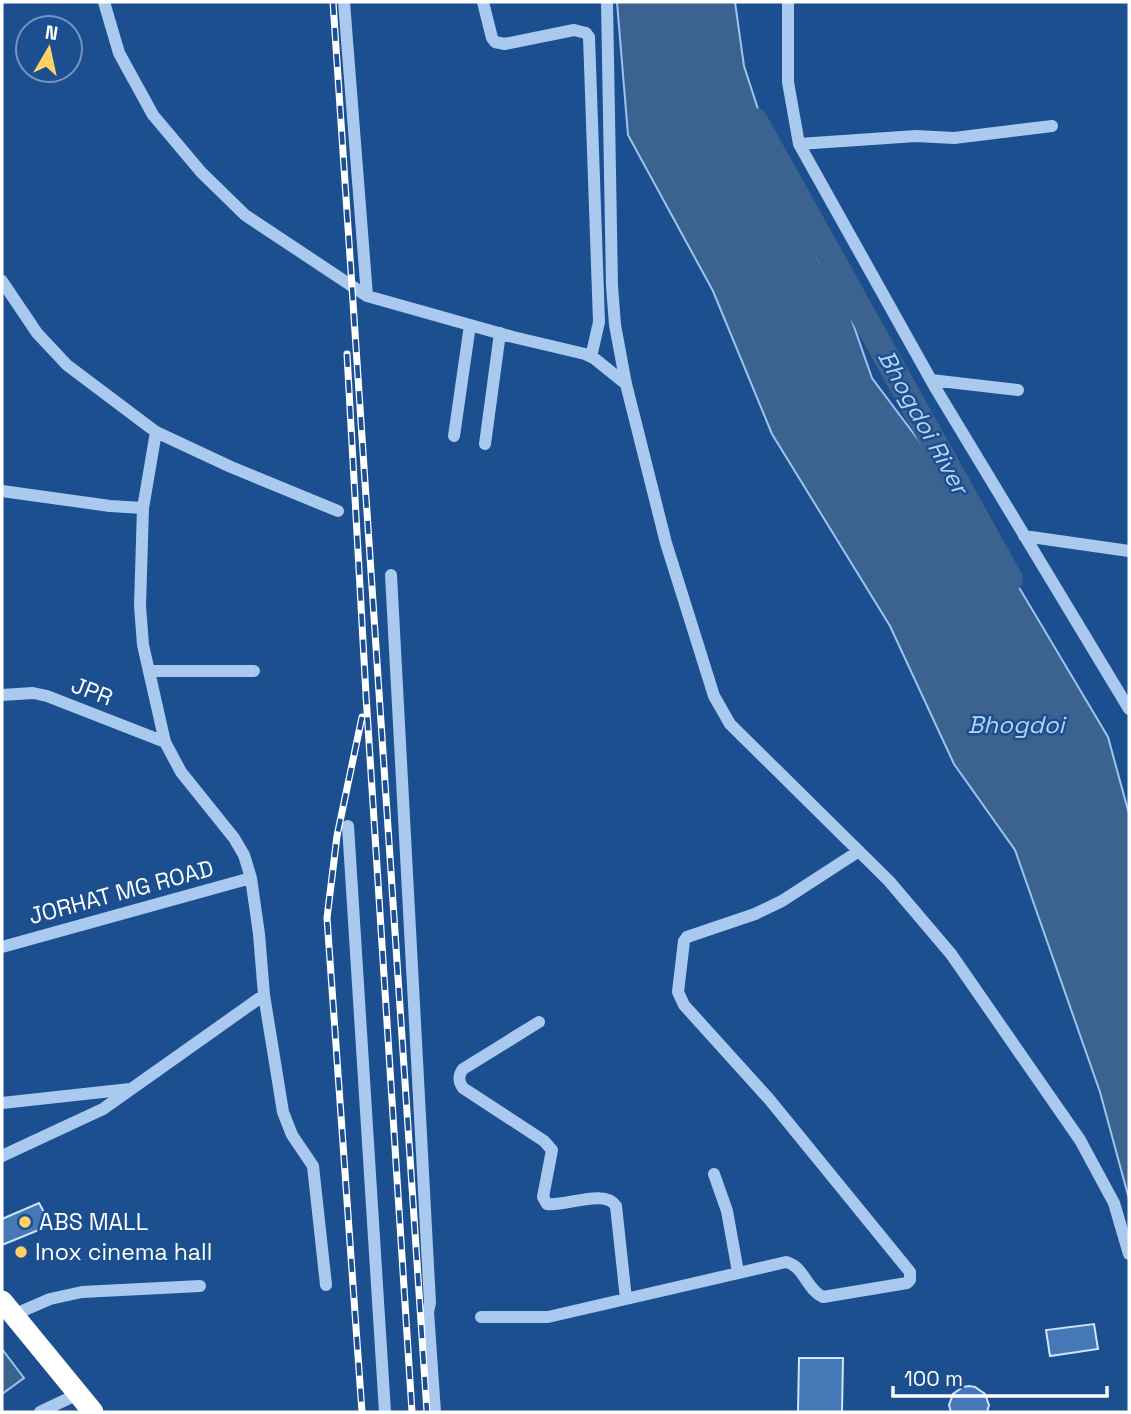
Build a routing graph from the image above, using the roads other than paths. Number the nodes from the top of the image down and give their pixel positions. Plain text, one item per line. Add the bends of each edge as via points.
1 (104, 2) edge
2 (344, 2) edge
3 (484, 2) edge
4 (607, 2) edge
5 (788, 2) edge
6 (1052, 126) dead end
7 (799, 144) junction
8 (2, 282) edge
9 (367, 296) junction
10 (470, 325) junction
11 (500, 333) junction
12 (591, 357) junction
13 (930, 380) junction
14 (626, 384) junction
15 (1018, 390) dead end
16 (156, 432) junction
17 (454, 436) dead end
18 (485, 444) dead end
19 (2, 491) edge
20 (143, 508) junction
21 (338, 511) dead end
22 (1024, 536) junction
23 (1129, 551) edge
24 (391, 575) dead end
25 (149, 671) junction
26 (254, 671) dead end
27 (2, 695) edge
28 (1129, 709) edge
29 (165, 742) junction
30 (348, 825) dead end
31 (859, 851) junction
32 (251, 878) junction
33 (2, 947) edge
34 (264, 995) junction
35 (539, 1022) dead end
36 (131, 1089) junction
37 (2, 1103) edge
38 (2, 1156) edge
39 (714, 1174) dead end
40 (1129, 1254) edge
41 (738, 1272) junction
42 (326, 1285) dead end
43 (200, 1286) dead end
44 (626, 1299) junction
45 (8, 1308) edge
46 (481, 1317) dead end
47 (78, 1394) junction
48 (40, 1412) edge
49 (93, 1412) edge
50 (385, 1412) edge
51 (435, 1412) edge

1 - 9 street via 119,53 153,115 201,172 245,215
2 - 9 street
3 - 12 street via 495,42 574,30 589,37 599,322
4 - 14 street via 612,307
5 - 7 street via 788,82
6 - 7 street via 954,138
7 - 13 street
8 - 16 street via 37,333 67,365
9 - 10 street
10 - 11 street
10 - 17 street
11 - 12 street
11 - 18 street
12 - 14 street
13 - 15 street
13 - 22 street
14 - 31 street via 666,543 721,710
16 - 20 street
16 - 21 street
19 - 20 street
20 - 25 street via 140,606
22 - 23 street
22 - 28 street
24 - 51 street
25 - 26 street
25 - 29 street
27 - 29 street, JPR via 47,696
29 - 32 street via 181,772 234,838
30 - 50 street
31 - 40 street via 951,954 1080,1140 1114,1203
31 - 41 street via 782,901 687,937 678,992 684,1005 817,1155 910,1272 910,1280 823,1297 810,1288 792,1263
32 - 33 street, JORHAT MG ROAD
32 - 34 street
34 - 36 street
34 - 42 street via 285,1121 313,1166
35 - 44 street via 463,1069 459,1083 552,1150 543,1197 547,1204 614,1201
36 - 37 street
36 - 38 street via 103,1109
39 - 41 street via 728,1216
41 - 44 street
43 - 45 street via 82,1292
44 - 46 street via 548,1318
45 - 47 highway
47 - 48 street
47 - 49 highway

